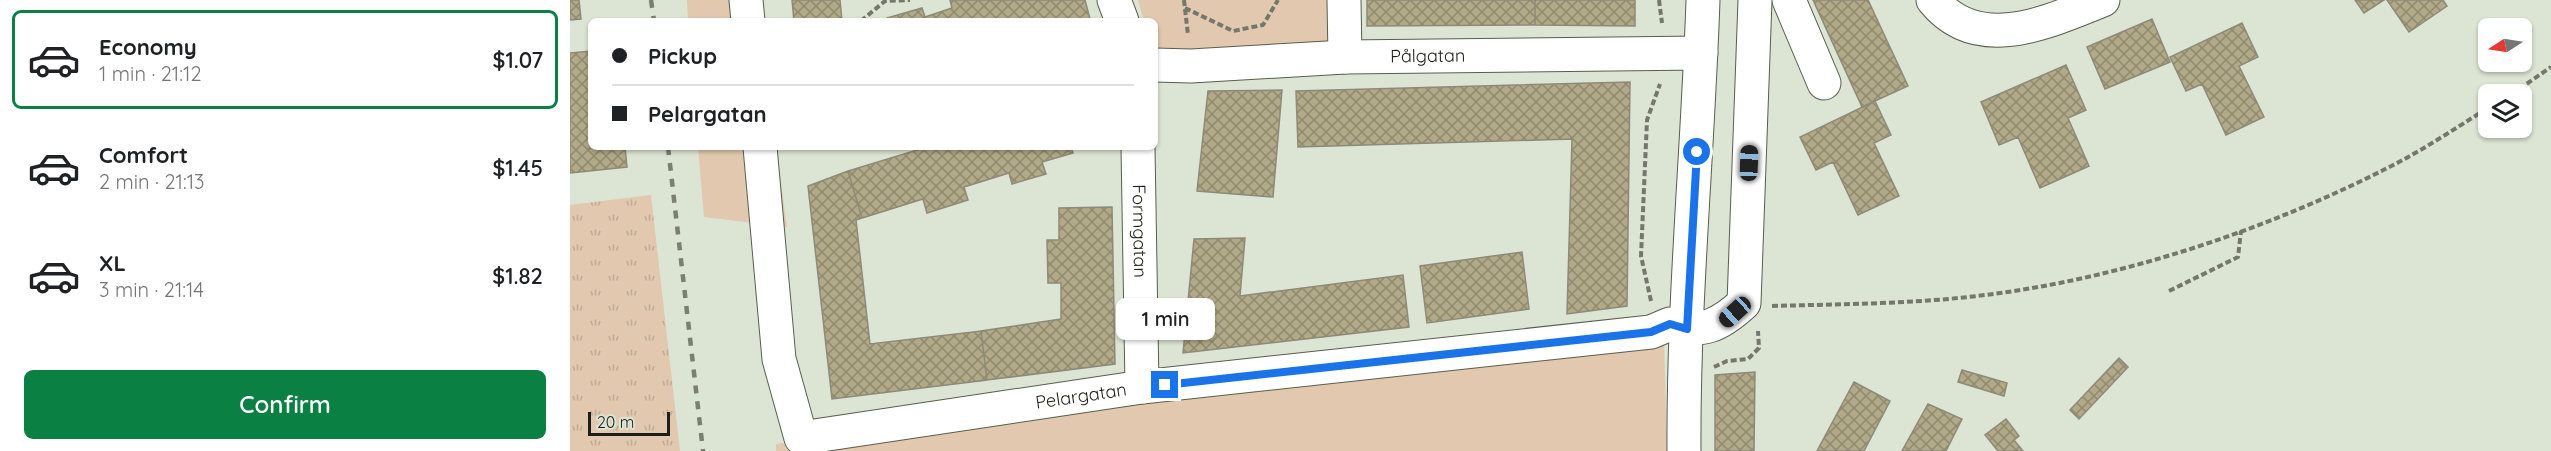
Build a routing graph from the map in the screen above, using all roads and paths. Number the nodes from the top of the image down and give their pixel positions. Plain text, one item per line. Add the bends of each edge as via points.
1 (746, 0) edge
2 (885, 0) edge
3 (910, 0) edge
4 (1114, 0) edge
5 (1278, 0) edge
6 (1344, 0) edge
7 (1659, 0) edge
8 (1703, 0) edge
9 (1755, 0) edge
10 (1789, 0) edge
11 (2103, 0) edge
12 (1938, 6) edge
13 (1185, 8) dead end
14 (748, 18) edge
15 (864, 18) edge
16 (1121, 18) edge
17 (1701, 53) junction
18 (1662, 54) junction
19 (1345, 57) junction
20 (1158, 65) edge
21 (2551, 67) edge
22 (1824, 82) dead end
23 (2526, 84) edge
24 (2478, 114) edge
25 (767, 150) edge
26 (1138, 150) edge
27 (2241, 231) junction
28 (2169, 291) dead end
29 (1772, 306) dead end
30 (1757, 326) dead end
31 (1687, 329) junction
32 (1651, 332) junction
33 (1711, 375) dead end
34 (1142, 387) junction
35 (1684, 451) edge

1 - 14 street
2 - 3 path
2 - 15 path
4 - 16 street
5 - 13 path via 1263,25 1233,31
6 - 19 street
7 - 18 path
8 - 17 street
9 - 31 street, Pelargatan via 1744,303 1725,321
10 - 22 street
11 - 12 street via 2039,26 1993,31 1965,25
17 - 18 street, Pålgatan
17 - 31 street
18 - 19 street, Pålgatan
18 - 32 path via 1662,80 1647,120 1641,256 1651,293
19 - 20 street, Pålgatan
21 - 23 path
24 - 27 path via 2399,162
25 - 34 street, Pelargatan via 779,359 801,438
26 - 34 street, Formgatan
27 - 28 path via 2238,257
27 - 29 path via 2117,269 1986,295 1903,303
30 - 33 path via 1759,348 1748,359 1713,367
31 - 32 street, Pelargatan via 1670,324
31 - 35 street
32 - 34 street, Pelargatan

